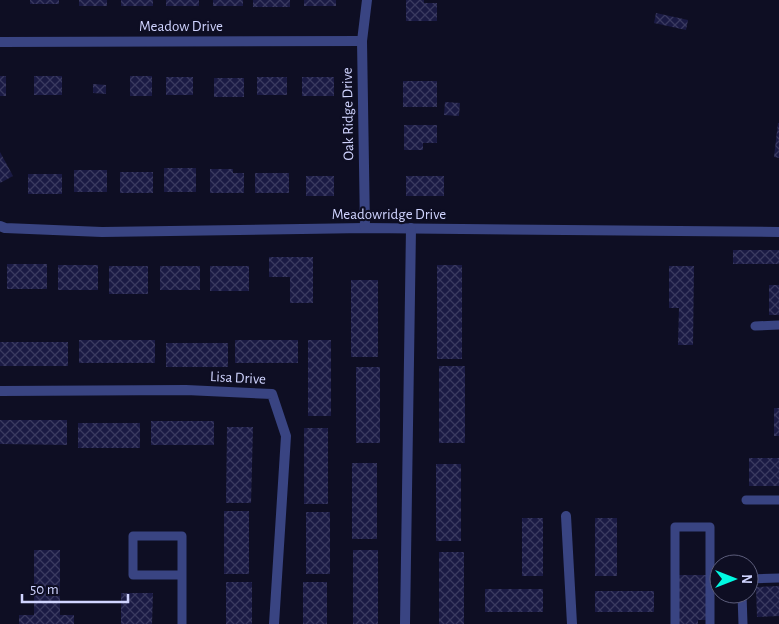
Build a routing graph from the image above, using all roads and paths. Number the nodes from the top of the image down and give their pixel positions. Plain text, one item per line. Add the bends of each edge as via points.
1 (367, 0) edge
2 (362, 41) junction
3 (0, 42) edge
4 (0, 226) edge
5 (365, 228) junction
6 (411, 228) junction
7 (779, 232) edge
8 (755, 326) dead end
9 (779, 326) edge
10 (0, 391) edge
11 (746, 500) dead end
12 (779, 500) edge
13 (566, 516) dead end
14 (182, 576) junction
15 (779, 578) edge
16 (759, 579) edge
17 (742, 604) edge
18 (182, 624) edge
19 (274, 624) edge
20 (405, 624) edge
21 (572, 624) edge
22 (674, 624) edge
23 (710, 624) edge
24 (743, 624) edge

1 - 2 street, Oak Ridge Drive
2 - 3 street, Meadow Drive
2 - 5 street, Oak Ridge Drive
4 - 5 street, Meadowridge Drive via 102,232
5 - 6 street, Meadowridge Drive
6 - 7 street, Meadowridge Drive
6 - 20 street
8 - 9 lane
10 - 19 street, Lisa Drive via 186,390 272,394 286,436
11 - 12 lane
13 - 21 street
14 - 14 lane via 182,536 133,536 133,575
14 - 18 lane
15 - 16 lane
17 - 24 lane
22 - 23 lane via 675,527 710,527

